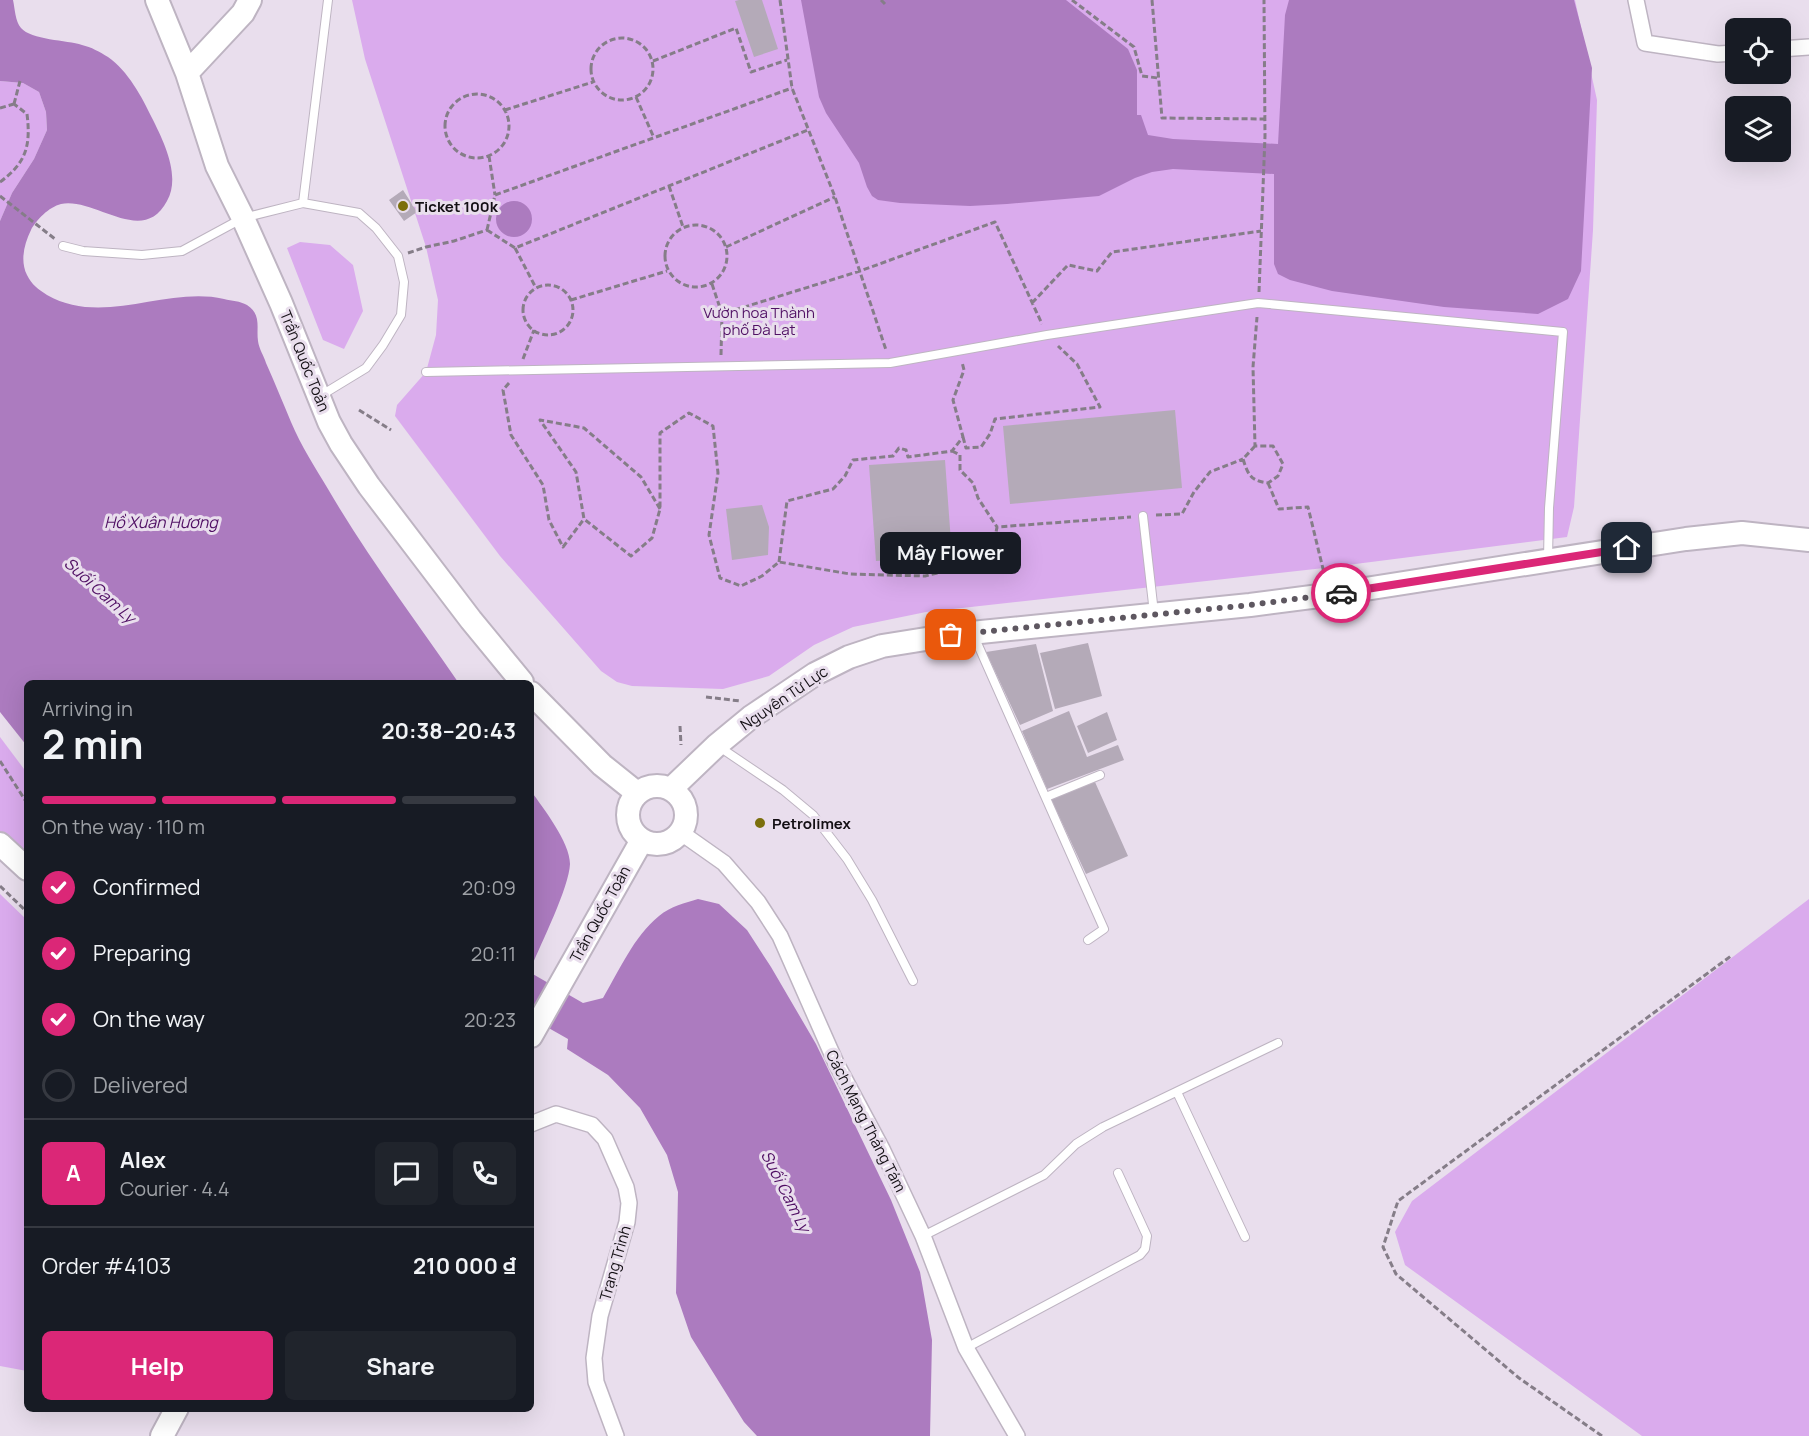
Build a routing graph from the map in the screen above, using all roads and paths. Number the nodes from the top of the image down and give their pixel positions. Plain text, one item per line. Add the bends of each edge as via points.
1 (157, 0) edge
2 (250, 0) edge
3 (328, 0) edge
4 (780, 0) edge
5 (881, 0) edge
6 (1072, 0) edge
7 (1152, 0) edge
8 (1264, 0) edge
9 (1636, 0) edge
10 (885, 4) dead end
11 (1809, 47) edge
12 (1791, 48) edge
13 (1725, 54) edge
14 (787, 60) junction
15 (653, 61) junction
16 (187, 73) junction
17 (1159, 78) junction
18 (20, 81) dead end
19 (593, 82) junction
20 (792, 88) junction
21 (636, 97) junction
22 (14, 104) junction
23 (0, 108) edge
24 (506, 110) junction
25 (1266, 119) junction
26 (808, 130) junction
27 (654, 138) junction
28 (489, 156) junction
29 (0, 182) edge
30 (669, 186) junction
31 (495, 195) junction
32 (2, 196) edge
33 (835, 197) junction
34 (303, 203) junction
35 (243, 218) junction
36 (684, 227) junction
37 (43, 228) dead end
38 (487, 230) junction
39 (1261, 231) junction
40 (63, 246) dead end
41 (726, 247) junction
42 (515, 248) junction
43 (398, 256) junction
44 (668, 271) junction
45 (860, 272) junction
46 (712, 284) junction
47 (536, 288) junction
48 (572, 300) junction
49 (1032, 303) junction
50 (1258, 303) junction
51 (722, 315) junction
52 (534, 330) junction
53 (1047, 335) junction
54 (959, 351) junction
55 (890, 363) junction
56 (721, 366) junction
57 (519, 370) junction
58 (426, 372) dead end
59 (319, 396) junction
60 (359, 410) dead end
61 (392, 430) dead end
62 (963, 437) junction
63 (1255, 446) junction
64 (952, 451) junction
65 (1243, 459) junction
66 (1268, 483) junction
67 (660, 509) junction
68 (1143, 516) junction
69 (584, 519) junction
70 (997, 527) junction
71 (1809, 540) edge
72 (1548, 560) junction
73 (780, 562) junction
74 (1327, 595) junction
75 (1155, 614) junction
76 (973, 633) junction
77 (520, 680) edge
78 (534, 696) edge
79 (706, 697) dead end
80 (741, 701) dead end
81 (680, 726) dead end
82 (681, 745) dead end
83 (717, 746) junction
84 (0, 761) edge
85 (1100, 775) dead end
86 (671, 789) junction
87 (637, 794) junction
88 (1046, 797) junction
89 (24, 798) edge
90 (680, 832) junction
91 (642, 840) junction
92 (0, 844) edge
93 (24, 866) edge
94 (0, 886) edge
95 (24, 909) edge
96 (1088, 940) dead end
97 (1731, 956) dead end
98 (913, 981) dead end
99 (534, 1031) edge
100 (1278, 1043) dead end
101 (1177, 1092) junction
102 (534, 1123) edge
103 (1118, 1173) dead end
104 (923, 1236) junction
105 (1245, 1237) dead end
106 (966, 1348) junction
107 (175, 1412) edge
108 (162, 1436) edge
109 (616, 1436) edge
110 (1017, 1436) edge
111 (1602, 1436) edge

1 - 16 main road, Trần Quốc Toản
2 - 16 main road via 243,13
3 - 34 lane
4 - 14 path
5 - 10 path
6 - 17 path via 1134,47 1142,76
7 - 17 path
8 - 25 path
9 - 13 street via 1645,44
11 - 12 street
14 - 15 path via 752,72 736,28
14 - 20 path
15 - 19 path via 641,43 621,37 611,40 595,52 591,62
15 - 21 path via 651,82
16 - 35 main road, Trần Quốc Toản via 217,166
17 - 25 path via 1162,118
18 - 22 path
19 - 21 path via 616,100
19 - 24 path
20 - 26 path
20 - 27 path
21 - 27 path
22 - 23 path
22 - 29 path via 27,114 27,151 14,172
24 - 28 path via 506,141
24 - 28 path via 489,96 468,94 451,106 446,116 446,136 459,153
25 - 39 path
26 - 30 path
26 - 33 path
27 - 31 path
28 - 31 path
30 - 36 path
30 - 42 path
31 - 38 path
32 - 37 path
33 - 41 path
33 - 45 path
34 - 35 lane
34 - 43 lane via 358,213
35 - 40 lane via 182,250 142,255
35 - 59 main road, Trần Quốc Toản
36 - 41 path via 704,226 713,230
36 - 44 path via 669,241 665,261
38 - 42 path
38 - 43 path
39 - 49 path via 1112,252 1097,271 1068,265
39 - 50 path
41 - 46 path via 725,268
42 - 47 path
43 - 59 lane via 404,282 401,315 366,368
44 - 46 path via 682,285 692,288
44 - 48 path
45 - 49 path via 995,222
45 - 51 path
45 - 55 path
46 - 51 path
47 - 48 path via 552,285
47 - 52 path via 529,293 523,309
48 - 52 path via 572,316 564,329 549,335
49 - 53 path
50 - 53 lane
50 - 63 path via 1253,367
50 - 72 lane via 1563,332
51 - 56 path
52 - 57 path
53 - 54 lane
53 - 62 path via 1077,364 1100,407 995,419 981,447 966,448
54 - 55 lane
54 - 62 path via 964,370 953,400
55 - 56 lane
56 - 57 lane
57 - 58 lane
57 - 69 path via 503,390 511,435 543,485 549,520 563,547
59 - 77 main road, Trần Quốc Toản via 341,444 369,486
60 - 61 path
62 - 64 path
63 - 65 path
63 - 66 path via 1273,446 1283,464 1278,476
64 - 70 path via 960,455 960,470 973,483
64 - 73 path via 908,457 906,450 899,448 893,456 852,460 833,489 787,501
65 - 66 path via 1247,472 1256,481
65 - 68 path via 1210,472 1182,514
66 - 74 path via 1278,509 1308,507
67 - 69 path via 652,538 631,556
67 - 69 path via 640,477 584,428 540,420 576,472
67 - 73 path via 660,433 689,413 713,426 718,473 709,535 720,578 741,586
68 - 70 path
68 - 75 lane
70 - 73 path via 991,560 925,576 850,574
71 - 72 main road, Nguyên Tử Lực via 1742,533
72 - 74 main road, Nguyên Tử Lực
74 - 75 main road, Nguyên Tử Lực
75 - 76 main road, Nguyên Tử Lực
76 - 83 main road, Nguyên Tử Lực via 882,646 849,657 815,674 751,717
76 - 88 lane
78 - 87 main road via 602,765
79 - 80 path
81 - 82 path
83 - 86 main road, Nguyên Tử Lực
83 - 98 lane via 813,814 872,900
84 - 89 path
85 - 88 lane
86 - 87 main road via 653,786
86 - 90 main road via 685,809
87 - 91 main road via 628,809 628,818
88 - 96 lane via 1104,929
90 - 91 main road via 660,844
90 - 104 street, Cách Mạng Tháng Tám via 724,863 758,902 780,936 836,1063
91 - 99 main road, Trần Quốc Toản
92 - 93 main road
94 - 95 path
97 - 111 path via 1398,1201 1383,1247 1396,1274 1519,1378
100 - 101 lane
101 - 104 lane via 1103,1127 1076,1144 1044,1175
101 - 105 lane
102 - 109 street, Trạng Trình via 556,1114 592,1125 605,1139 626,1187 627,1222 600,1317 594,1358 596,1382
103 - 106 lane via 1147,1236 1140,1255
104 - 106 street, Cách Mạng Tháng Tám
106 - 110 street, Cách Mạng Tháng Tám
107 - 108 main road

